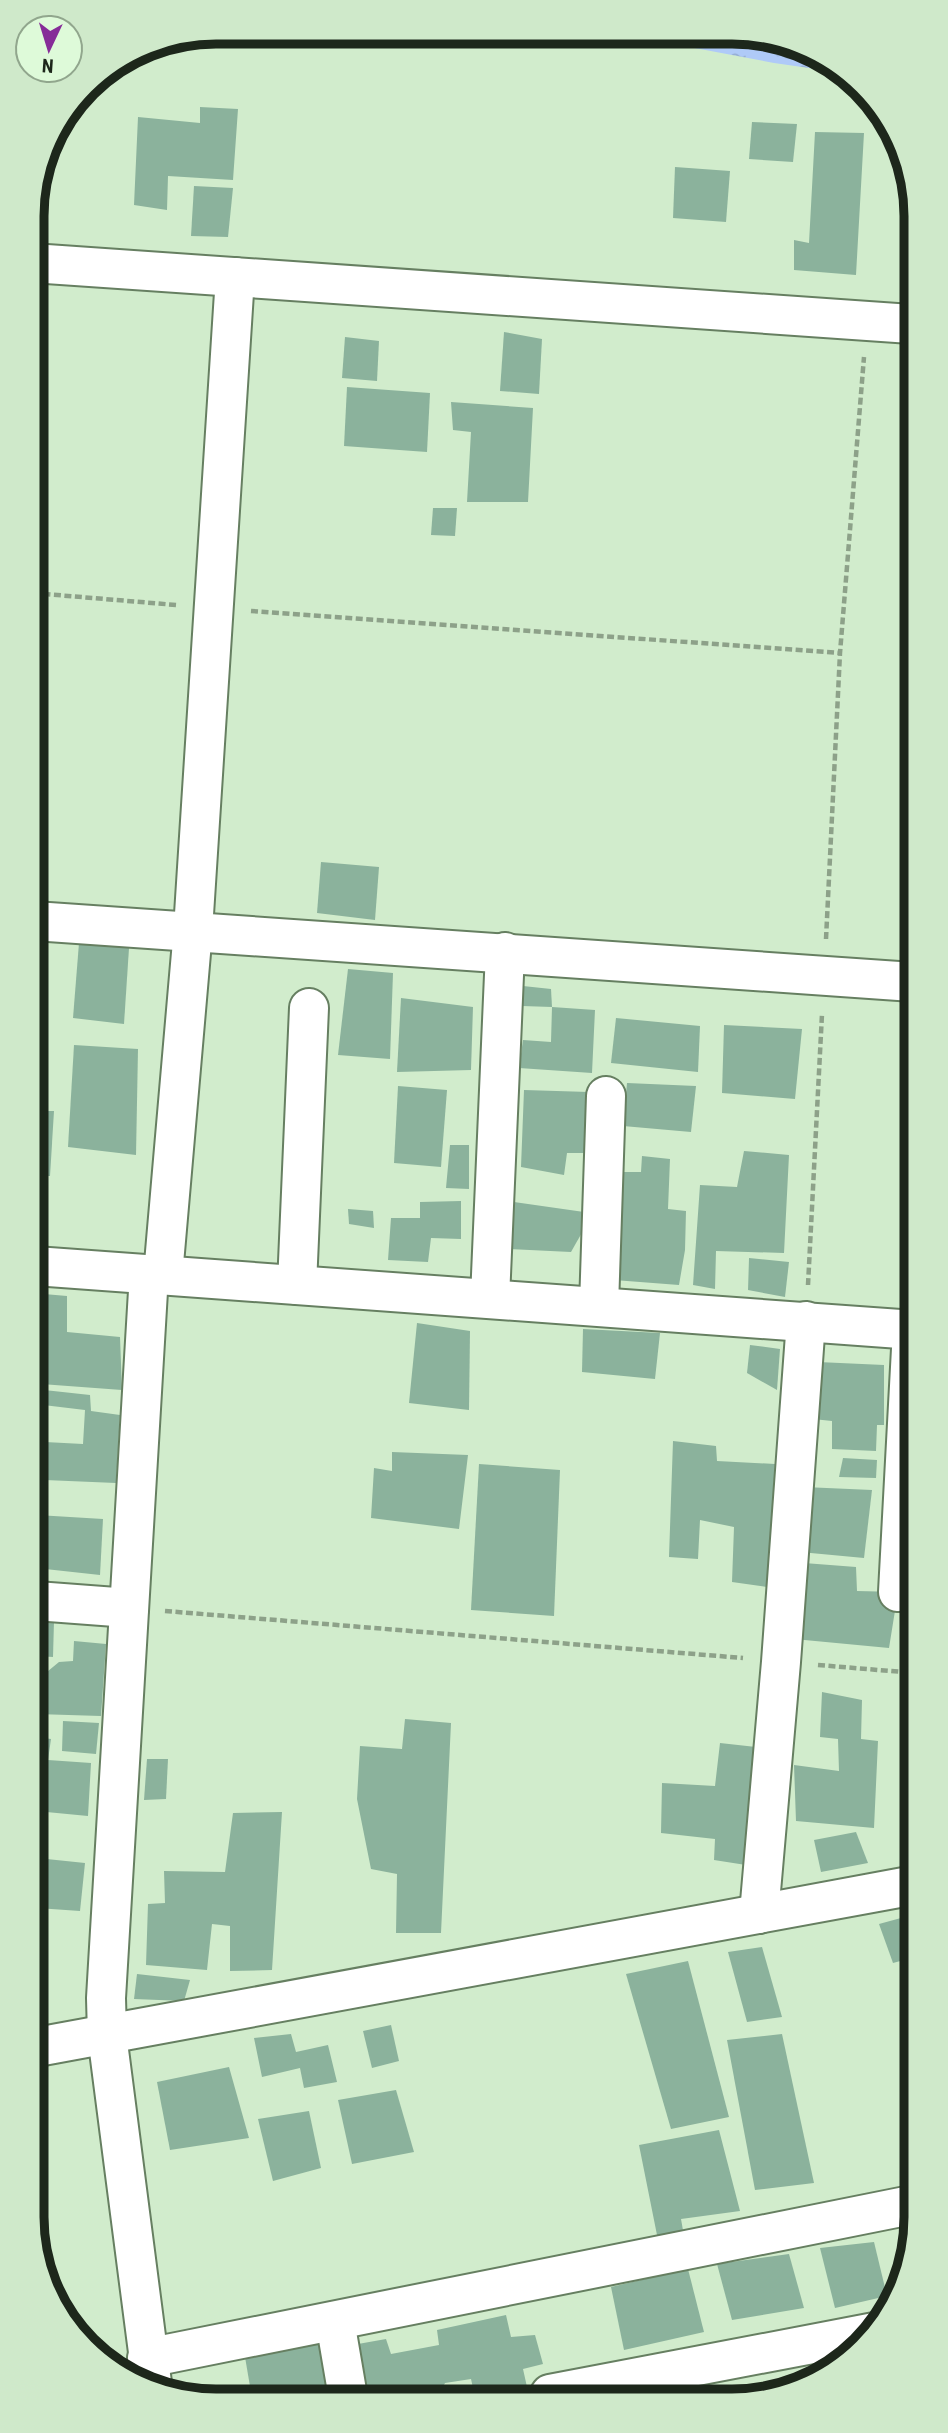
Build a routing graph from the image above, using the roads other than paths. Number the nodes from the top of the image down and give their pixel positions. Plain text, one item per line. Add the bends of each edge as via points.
1 (44, 264) edge
2 (236, 277) junction
3 (904, 324) edge
4 (44, 922) edge
5 (193, 930) junction
6 (505, 952) junction
7 (904, 981) edge
8 (309, 1008) dead end
9 (606, 1096) dead end
10 (44, 1267) edge
11 (156, 1274) junction
12 (297, 1284) junction
13 (490, 1298) junction
14 (599, 1306) junction
15 (806, 1321) junction
16 (904, 1329) edge
17 (904, 1487) edge
18 (898, 1592) dead end
19 (44, 1602) edge
20 (129, 1608) junction
21 (904, 1887) edge
22 (759, 1914) junction
23 (107, 2035) junction
24 (44, 2046) edge
25 (904, 2206) edge
26 (335, 2320) junction
27 (858, 2335) edge
28 (149, 2371) edge
29 (347, 2389) edge
30 (576, 2389) edge

1 - 2 street
2 - 3 street
2 - 5 street
4 - 5 street
5 - 6 street
5 - 11 street
6 - 7 street
6 - 13 street
8 - 12 street
9 - 14 street
10 - 11 street
11 - 12 street
11 - 20 street
12 - 13 street
13 - 14 street
14 - 15 street
15 - 16 street
15 - 22 street
17 - 18 street
19 - 20 street
20 - 23 street
21 - 22 street
22 - 23 street
23 - 24 street
23 - 28 street
25 - 26 street
26 - 28 street
26 - 29 street
27 - 30 street

